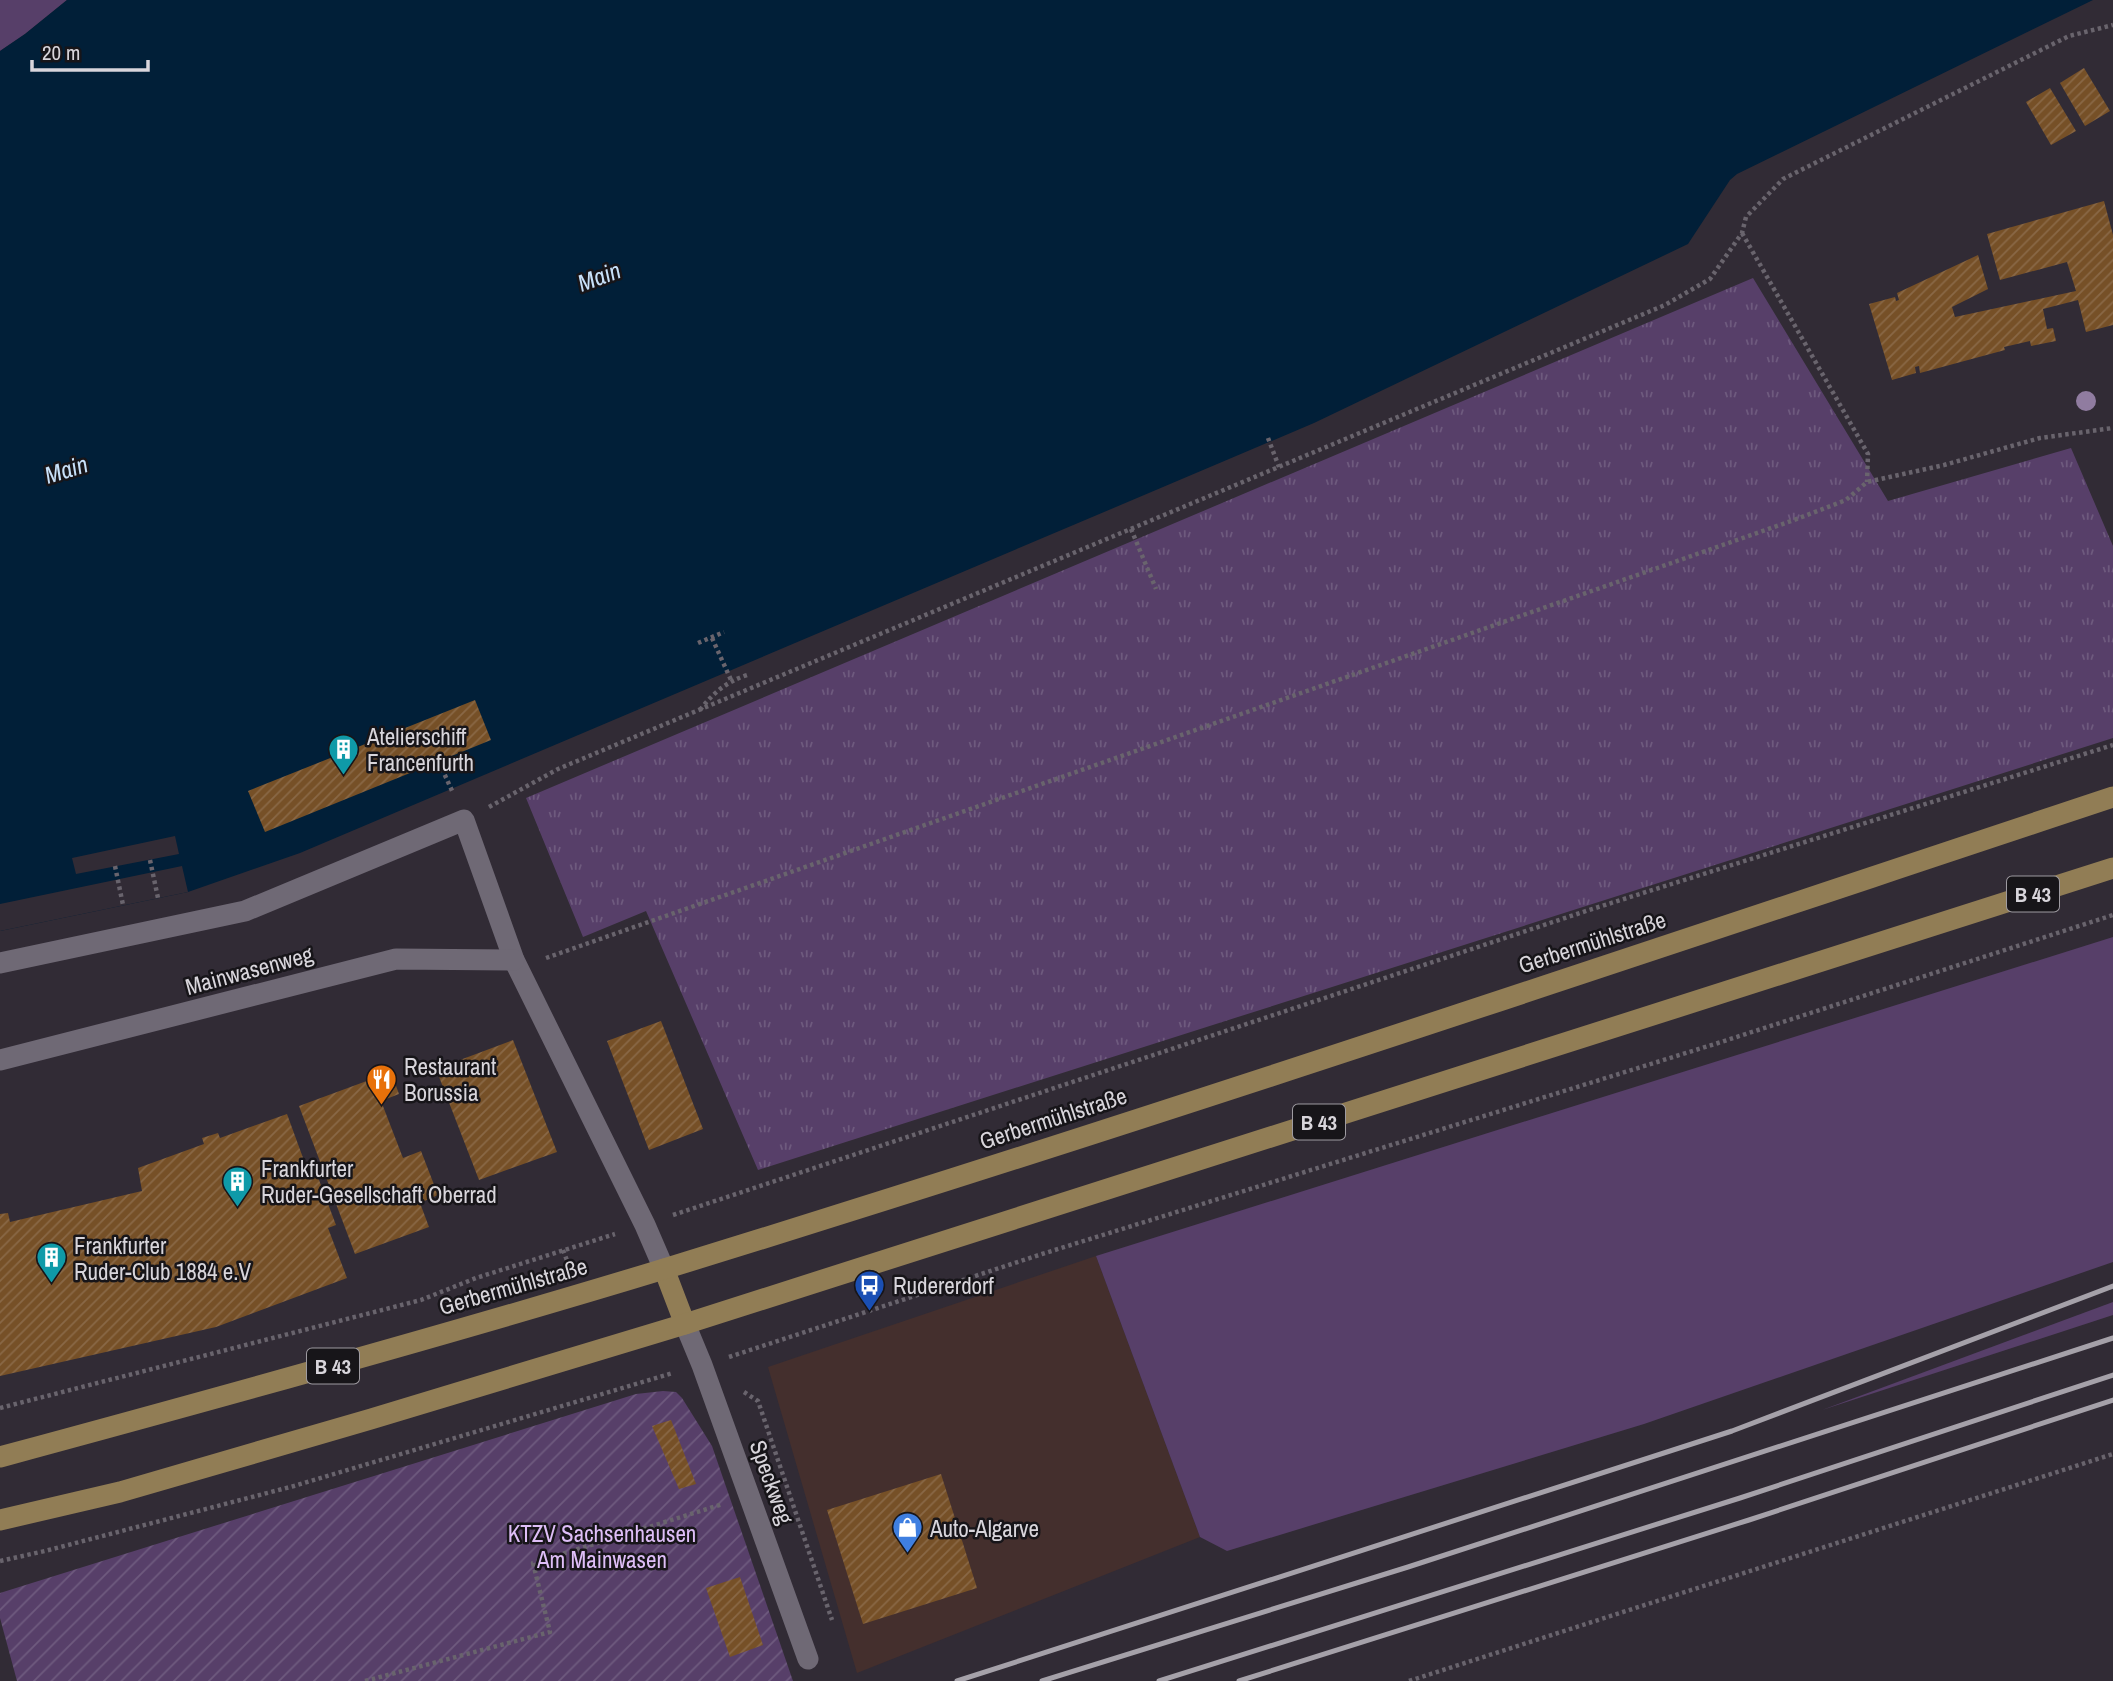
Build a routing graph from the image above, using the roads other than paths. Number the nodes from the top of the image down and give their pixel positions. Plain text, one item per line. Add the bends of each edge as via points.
1 (2113, 796) edge
2 (2113, 868) edge
3 (514, 960) junction
4 (0, 963) edge
5 (0, 1060) edge
6 (664, 1269) junction
7 (685, 1324) junction
8 (0, 1457) edge
9 (0, 1520) edge
10 (808, 1659) dead end

1 - 6 main road, Gerbermühlstraße / B 43 via 1320,1060
2 - 7 main road, B 43
3 - 4 lane via 464,820 245,911
3 - 5 lane, Mainwasenweg via 396,959
3 - 6 lane
6 - 7 main road
6 - 8 main road, Gerbermühlstraße / B 43 via 299,1376
7 - 9 main road, B 43 via 120,1492
7 - 10 lane, Speckweg

